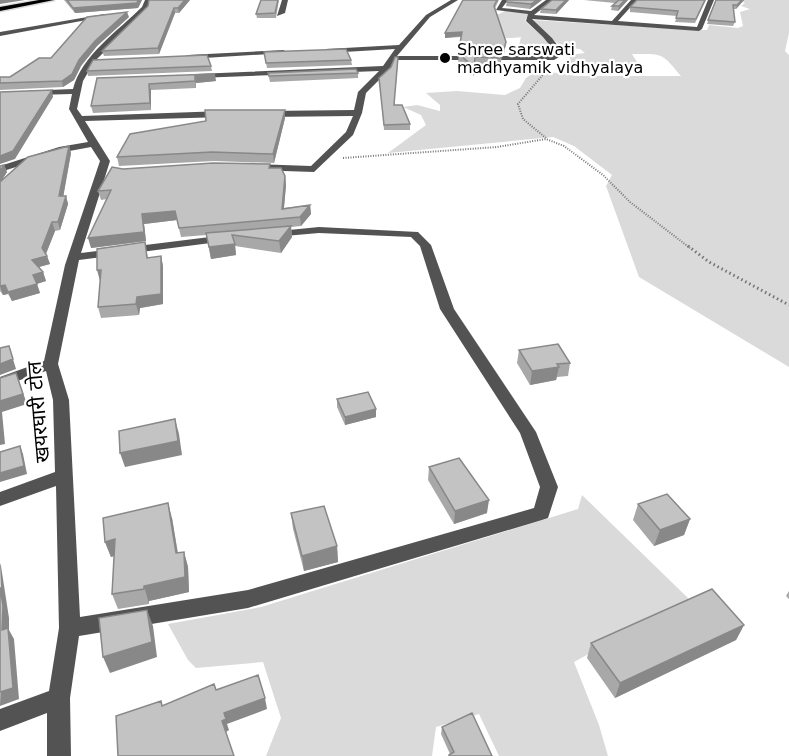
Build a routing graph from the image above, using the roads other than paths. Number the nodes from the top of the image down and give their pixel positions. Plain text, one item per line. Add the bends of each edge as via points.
1 (51, 0) edge
2 (285, 0) edge
3 (455, 0) edge
4 (505, 0) edge
5 (550, 0) edge
6 (634, 0) edge
7 (711, 0) edge
8 (139, 8) edge
9 (0, 9) edge
10 (117, 14) edge
11 (279, 15) dead end
12 (532, 15) junction
13 (614, 23) junction
14 (0, 34) edge
15 (401, 47) junction
16 (320, 51) edge
17 (297, 52) edge
18 (182, 57) edge
19 (391, 58) junction
20 (386, 68) junction
21 (183, 77) edge
22 (82, 84) junction
23 (0, 94) edge
24 (358, 113) junction
25 (230, 114) edge
26 (261, 114) edge
27 (80, 119) junction
28 (96, 143) junction
29 (238, 166) edge
30 (0, 169) edge
31 (263, 235) edge
32 (241, 237) edge
33 (74, 256) junction
34 (51, 364) junction
35 (0, 382) edge
36 (64, 476) junction
37 (0, 499) edge
38 (70, 628) junction
39 (59, 698) junction
40 (0, 720) edge
41 (59, 756) edge

1 - 9 highway
2 - 11 street
3 - 15 street via 428,16
4 - 12 street via 498,9
5 - 12 street
6 - 13 street
7 - 13 street via 699,29
8 - 22 street
10 - 14 street
12 - 13 street
12 - 19 street via 528,21 556,46 560,54 554,58
15 - 16 street
15 - 19 street
17 - 18 street
19 - 20 street
20 - 21 street
20 - 24 street via 362,92
22 - 23 street
22 - 27 street, खयरघारी टोल via 73,109
24 - 26 street
24 - 29 street via 350,133 314,169
25 - 27 street
27 - 28 street, खयरघारी टोल
28 - 30 street via 62,148
28 - 33 street, खयरघारी टोल via 105,168
31 - 38 street via 319,230 414,234 425,245 447,309 528,432 549,487 542,513 248,599
32 - 33 street
33 - 34 street, खयरघारी टोल
34 - 35 street
34 - 36 street, खयरघारी टोल via 62,400
36 - 37 street
36 - 38 street, खयरघारी टोल
38 - 39 street, खयरघारी टोल
39 - 40 street
39 - 41 street, खयरघारी टोल

